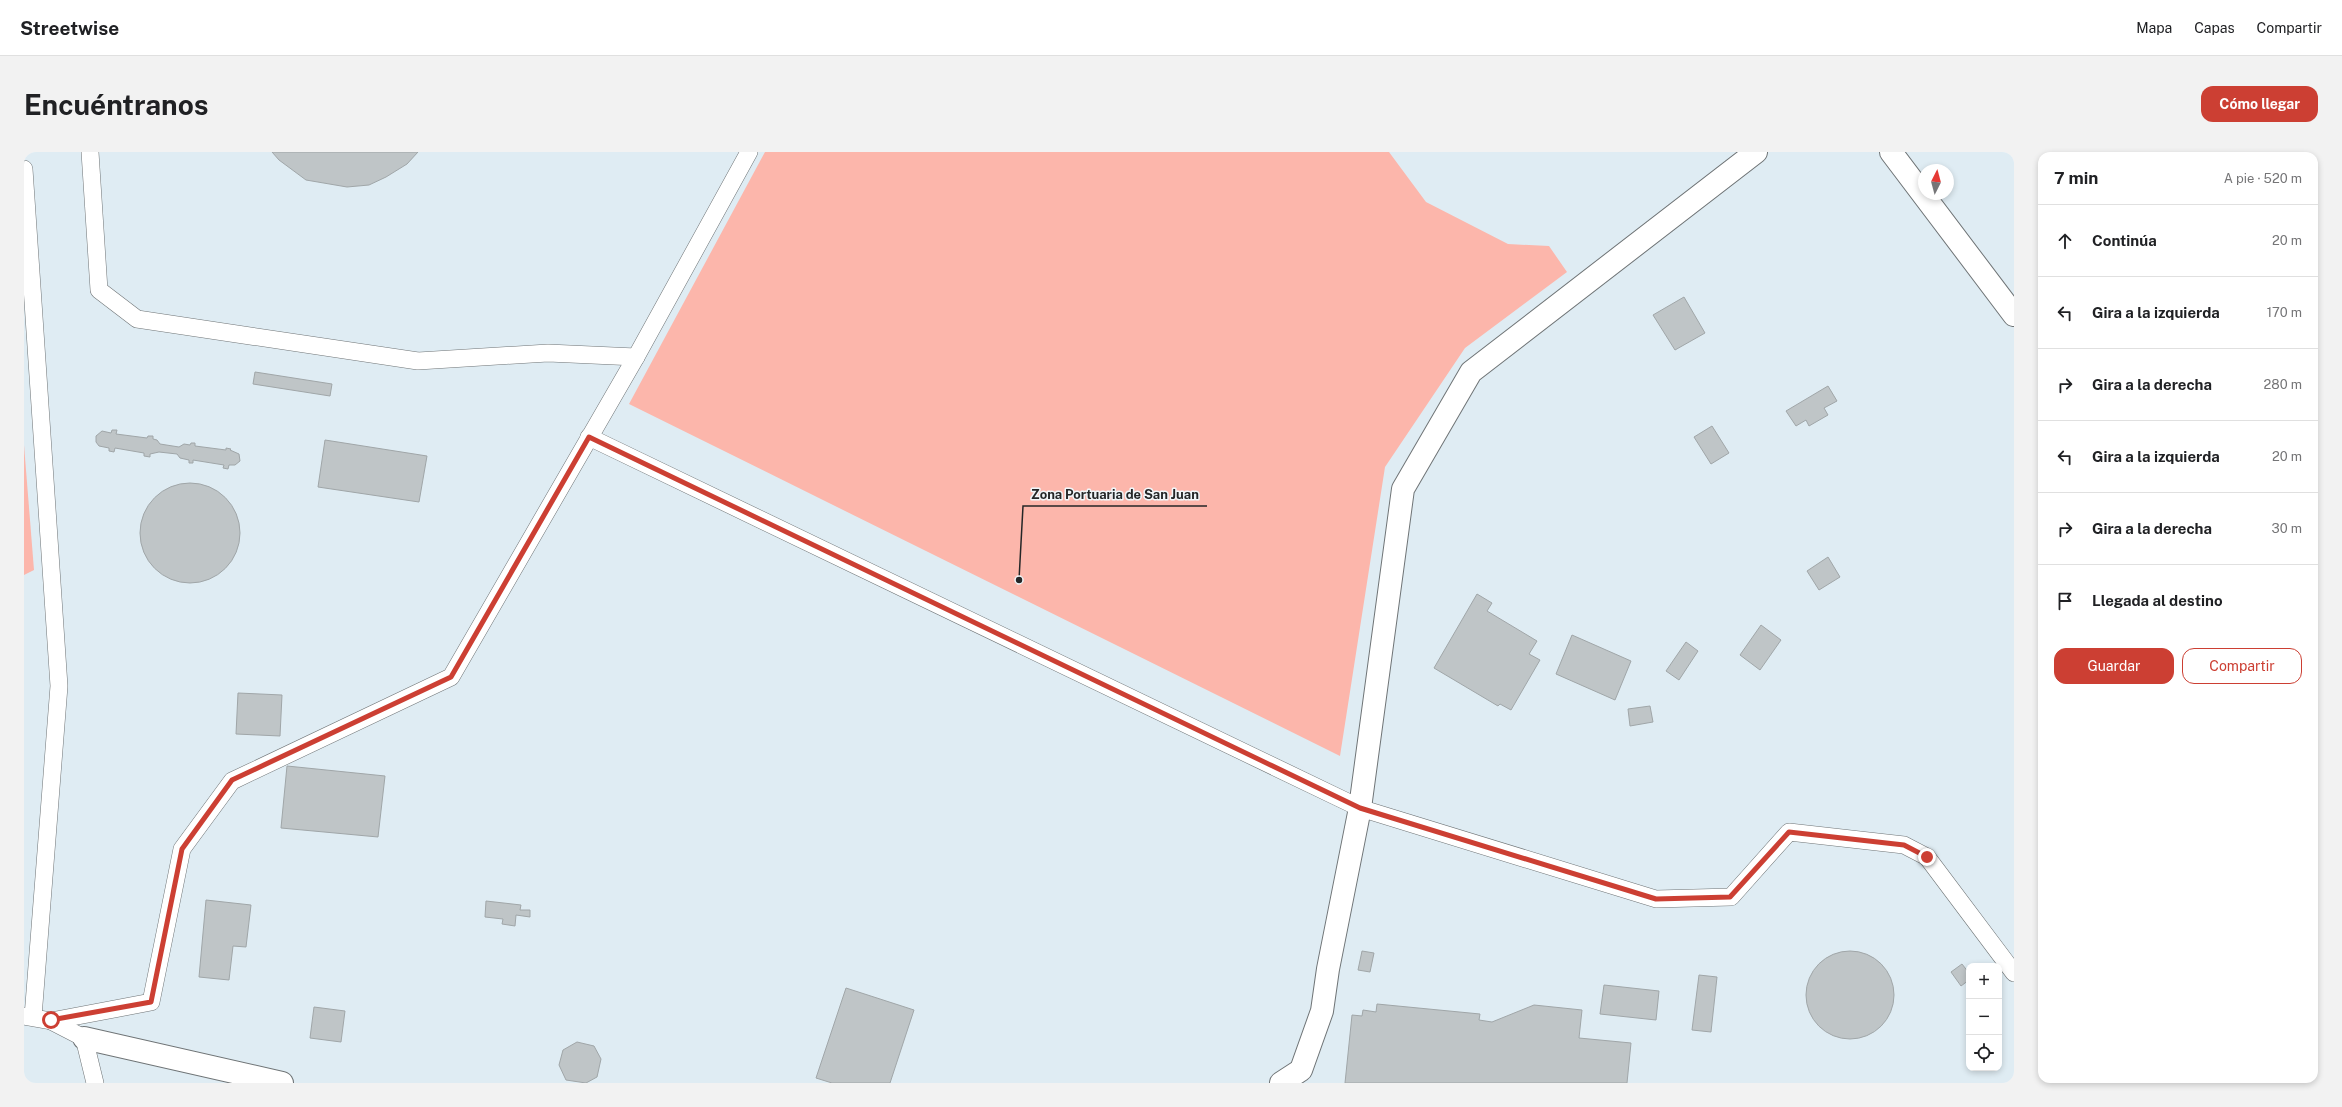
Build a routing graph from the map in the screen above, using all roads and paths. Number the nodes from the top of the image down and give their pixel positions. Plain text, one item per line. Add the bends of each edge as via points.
1 (90, 152) edge
2 (749, 152) edge
3 (1756, 152) edge
4 (1891, 152) edge
5 (24, 169) edge
6 (2014, 315) edge
7 (636, 357) junction
8 (589, 437) junction
9 (1360, 808) junction
10 (2014, 973) edge
11 (28, 1016) edge
12 (51, 1020) junction
13 (84, 1038) junction
14 (95, 1083) edge
15 (282, 1083) edge
16 (1281, 1083) edge

1 - 7 lane via 99,290 137,319 418,361 548,353
2 - 7 lane
3 - 9 street via 1471,372 1403,489
4 - 6 street
5 - 11 lane via 59,686
7 - 8 lane
8 - 9 lane
8 - 12 lane via 451,677 232,780 182,849 151,1002
9 - 10 lane via 1656,899 1730,897 1789,832 1904,845 1927,857
9 - 16 street via 1328,968 1322,1011 1301,1070
11 - 12 lane
12 - 13 lane
13 - 14 lane
13 - 15 street

